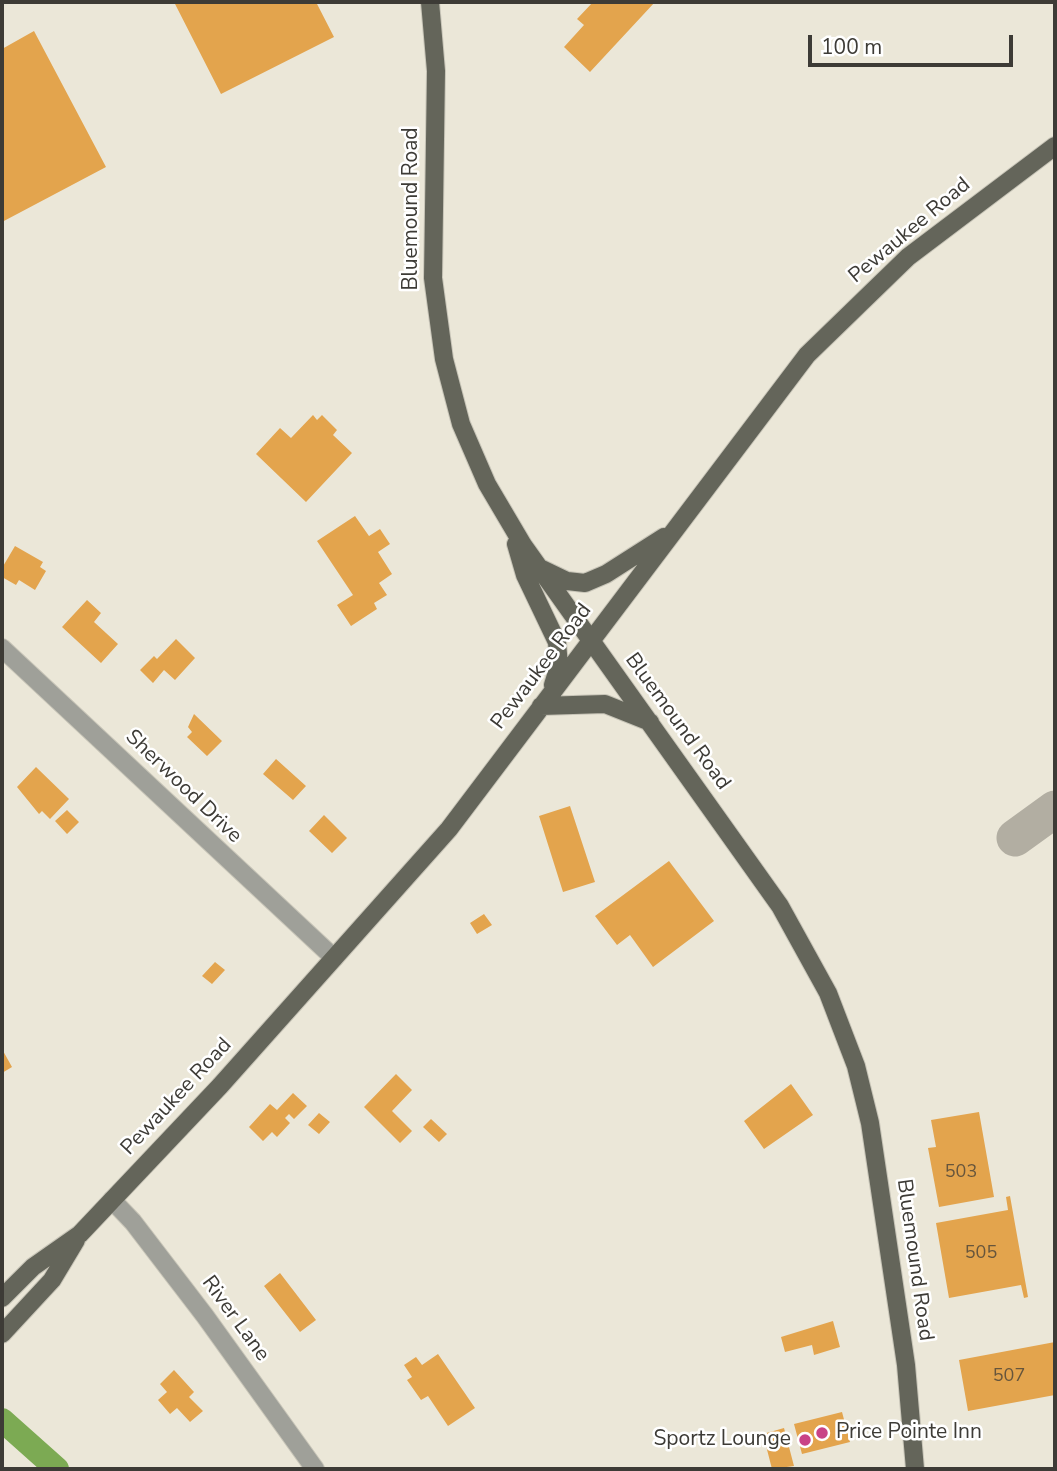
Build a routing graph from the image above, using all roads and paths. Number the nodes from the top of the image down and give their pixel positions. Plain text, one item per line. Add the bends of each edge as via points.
1 (430, 2) edge
2 (1055, 146) edge
3 (513, 530) junction
4 (673, 531) junction
5 (537, 566) junction
6 (590, 641) junction
7 (2, 648) edge
8 (545, 702) junction
9 (652, 723) junction
10 (334, 958) junction
11 (112, 1200) junction
12 (80, 1234) junction
13 (2, 1298) edge
14 (2, 1334) edge
15 (315, 1469) edge
16 (915, 1469) edge

1 - 3 main road, Bluemound Road via 436,71 432,264 439,332 465,437
2 - 4 main road, Pewaukee Road via 908,257 843,318 807,355
3 - 5 main road, Bluemound Road
3 - 8 main road via 519,560 557,642 559,666
4 - 5 main road via 585,583 567,581
4 - 6 main road, Pewaukee Road
5 - 6 main road, Bluemound Road
6 - 8 main road, Pewaukee Road
6 - 9 main road, Bluemound Road
7 - 10 street, Sherwood Drive
8 - 9 main road via 605,705
8 - 10 main road, Pewaukee Road via 449,829
9 - 16 main road, Bluemound Road via 786,915 828,993 852,1054 885,1211
10 - 11 main road, Pewaukee Road
11 - 12 main road, Pewaukee Road
11 - 15 street, River Lane via 205,1316
12 - 13 main road, Pewaukee Road via 33,1267
12 - 14 main road, Pewaukee Road via 52,1280

